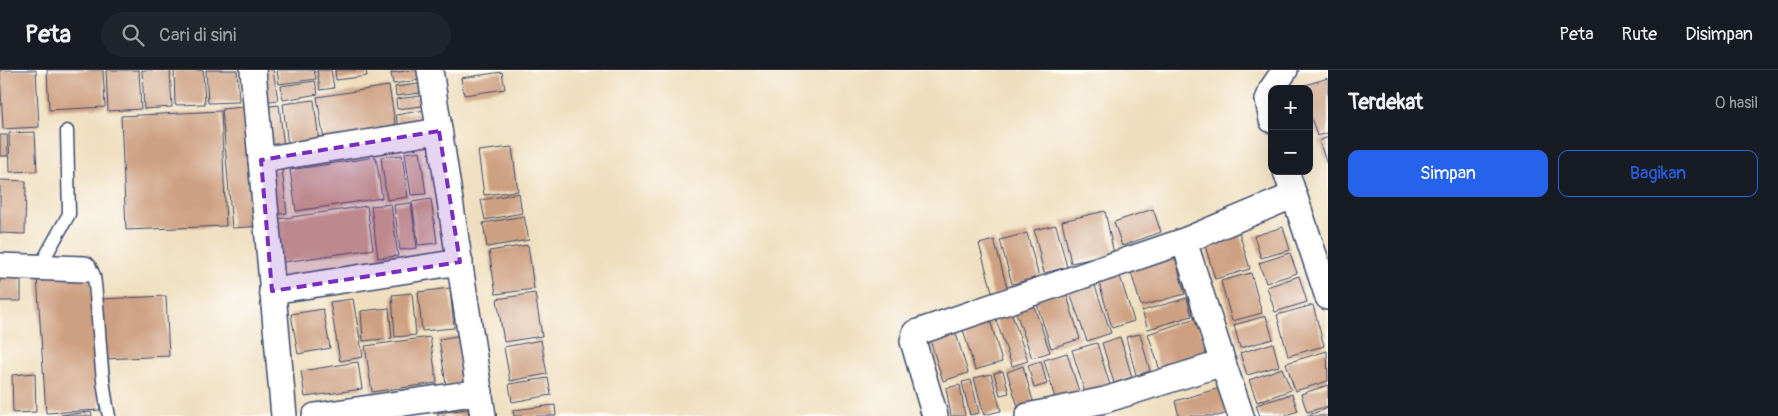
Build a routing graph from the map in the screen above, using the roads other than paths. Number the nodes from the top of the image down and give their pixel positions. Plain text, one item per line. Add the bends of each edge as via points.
1 (253, 70) edge
2 (430, 70) edge
3 (1285, 70) edge
4 (1275, 85) edge
5 (67, 131) dead end
6 (439, 131) junction
7 (261, 160) junction
8 (1287, 175) edge
9 (1292, 196) junction
10 (1184, 241) junction
11 (460, 262) junction
12 (0, 266) edge
13 (40, 266) junction
14 (84, 268) joint
15 (272, 292) junction
16 (1328, 296) edge
17 (1224, 364) junction
18 (480, 392) junction
19 (109, 416) edge
20 (284, 416) edge
21 (315, 416) edge
22 (483, 416) edge
23 (935, 416) edge
24 (1028, 416) edge
25 (1241, 416) edge

1 - 7 street
2 - 6 street
3 - 4 street
5 - 13 lane via 69,214
6 - 7 street
6 - 11 street
7 - 15 street
8 - 9 street
9 - 10 street
9 - 16 street
10 - 17 street
10 - 23 street via 915,333 913,341
11 - 15 street
11 - 18 street
12 - 13 street
13 - 14 street
14 - 19 lane via 92,271 94,276
15 - 20 street
17 - 24 street via 1105,400
17 - 25 street
18 - 21 street
18 - 22 street

